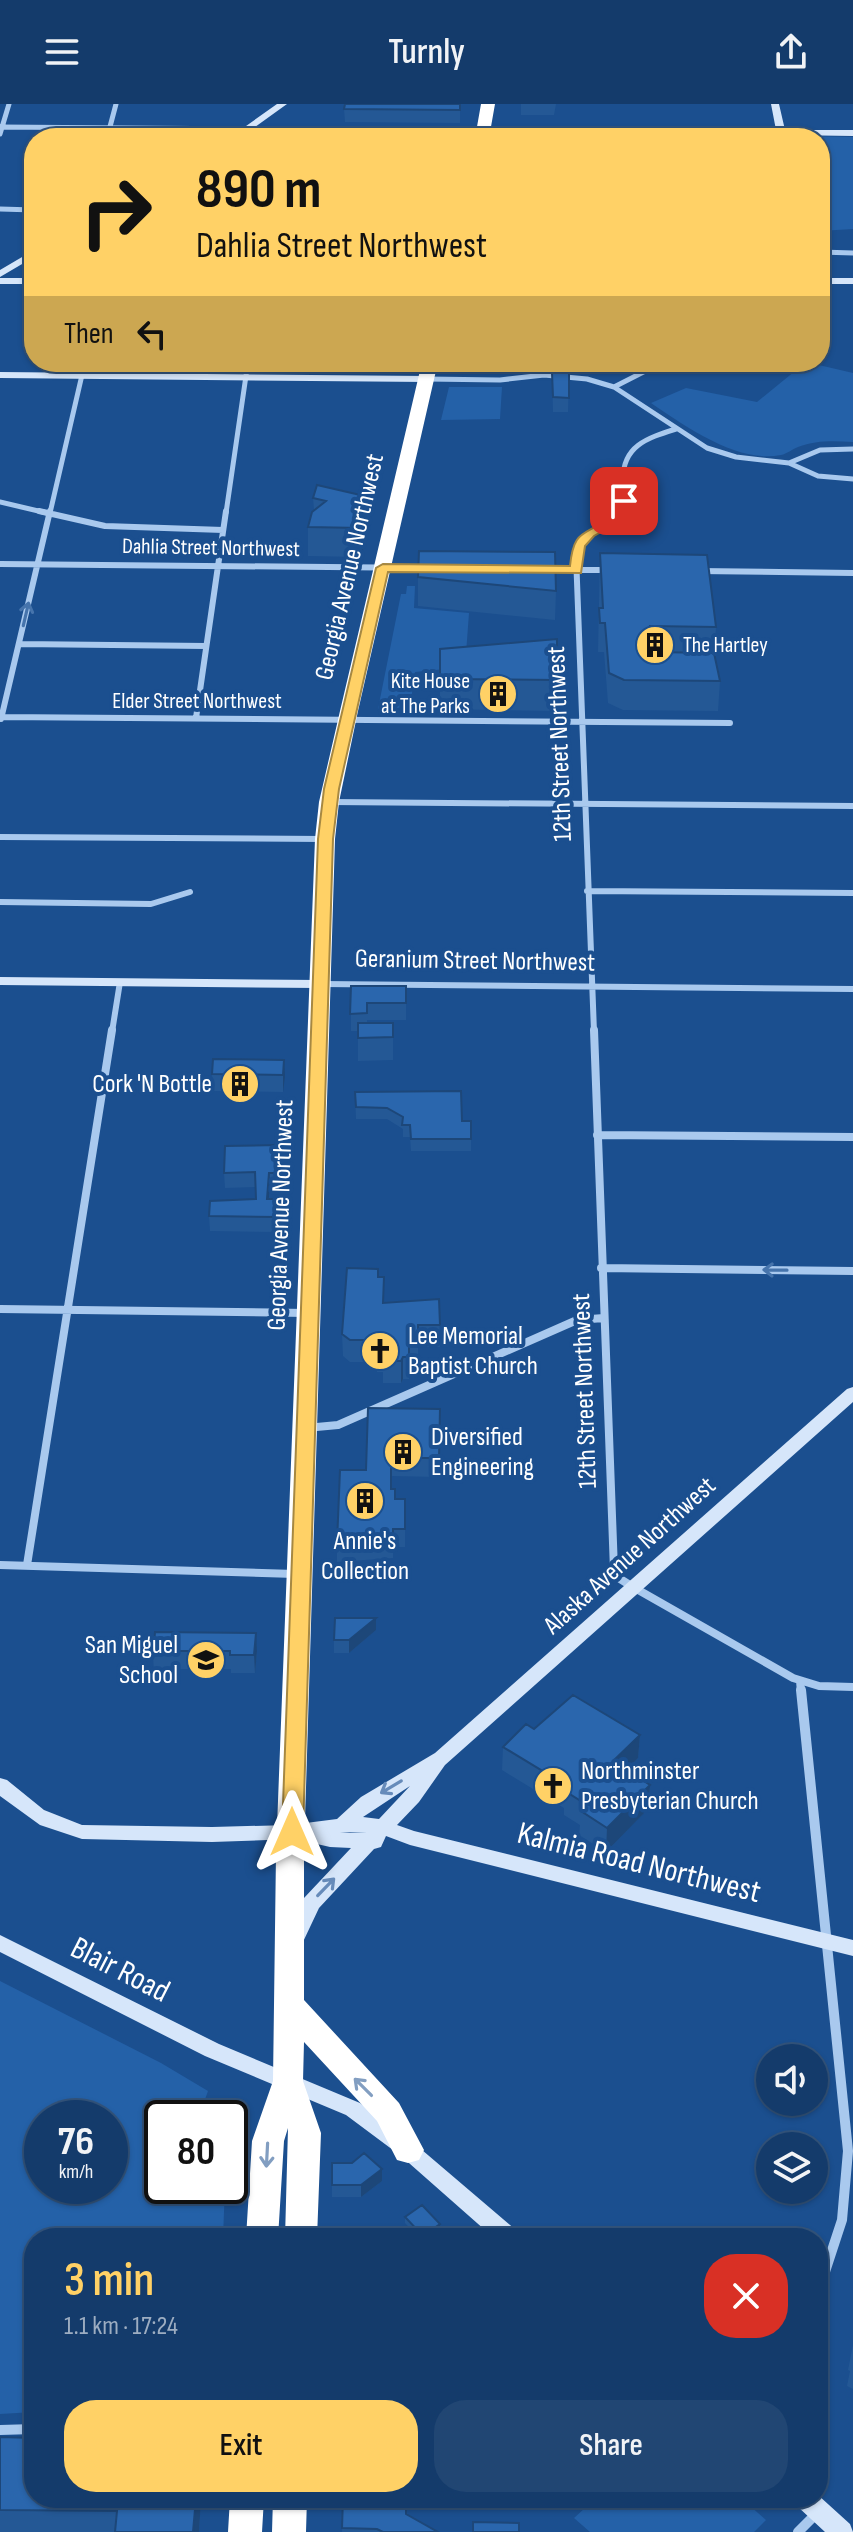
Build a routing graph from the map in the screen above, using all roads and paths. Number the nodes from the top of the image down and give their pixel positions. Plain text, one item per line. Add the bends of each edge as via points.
1 (9, 104) edge
2 (116, 104) edge
3 (283, 104) edge
4 (295, 104) edge
5 (488, 104) edge
6 (775, 104) edge
7 (110, 128) edge
8 (256, 128) edge
9 (264, 128) edge
10 (484, 128) edge
11 (780, 128) edge
12 (1, 129) edge
13 (24, 129) edge
14 (853, 133) edge
15 (830, 134) edge
16 (0, 209) edge
17 (24, 210) edge
18 (830, 252) edge
19 (853, 253) edge
20 (24, 261) edge
21 (24, 267) edge
22 (1, 279) edge
23 (24, 280) edge
24 (830, 281) edge
25 (853, 281) edge
26 (83, 372) edge
27 (247, 372) edge
28 (367, 372) edge
29 (428, 372) edge
30 (442, 372) edge
31 (643, 372) edge
32 (0, 375) edge
33 (83, 375) junction
34 (246, 376) junction
35 (614, 387) junction
36 (676, 429) junction
37 (853, 449) edge
38 (789, 463) junction
39 (853, 479) edge
40 (0, 502) edge
41 (49, 514) junction
42 (223, 530) junction
43 (0, 564) edge
44 (37, 565) junction
45 (217, 566) junction
46 (383, 568) junction
47 (436, 568) edge
48 (533, 570) edge
49 (577, 570) junction
50 (621, 571) edge
51 (682, 571) edge
52 (853, 573) edge
53 (19, 644) junction
54 (206, 646) junction
55 (0, 718) edge
56 (196, 718) junction
57 (347, 720) junction
58 (582, 722) junction
59 (730, 723) dead end
60 (329, 802) junction
61 (584, 803) junction
62 (853, 806) edge
63 (0, 837) edge
64 (325, 839) junction
65 (587, 891) junction
66 (190, 892) dead end
67 (853, 893) edge
68 (0, 902) edge
69 (0, 981) edge
70 (120, 982) junction
71 (319, 984) junction
72 (591, 986) junction
73 (853, 989) edge
74 (597, 1135) junction
75 (853, 1137) edge
76 (601, 1268) junction
77 (853, 1271) edge
78 (0, 1309) edge
79 (67, 1310) junction
80 (310, 1313) junction
81 (604, 1318) junction
82 (853, 1393) edge
83 (305, 1428) junction
84 (0, 1565) edge
85 (27, 1565) junction
86 (300, 1574) junction
87 (633, 1587) junction
88 (800, 1681) junction
89 (853, 1687) edge
90 (442, 1758) junction
91 (0, 1785) edge
92 (344, 1823) junction
93 (383, 1826) junction
94 (292, 1832) junction
95 (410, 1838) junction
96 (368, 1842) junction
97 (826, 1941) junction
98 (0, 1943) edge
99 (853, 1948) edge
100 (288, 1954) junction
101 (288, 2003) junction
102 (288, 2081) junction
103 (408, 2150) junction
104 (263, 2228) edge
105 (301, 2228) edge
106 (498, 2228) edge
107 (828, 2263) edge
108 (24, 2429) edge
109 (0, 2430) edge
110 (246, 2508) edge
111 (290, 2508) edge
112 (810, 2508) edge
113 (816, 2508) edge
114 (245, 2532) edge
115 (289, 2532) edge
116 (798, 2532) edge
117 (842, 2532) edge

1 - 12 street
2 - 7 street
3 - 8 street
4 - 9 street
5 - 10 highway
6 - 11 street
12 - 13 street
14 - 15 street
16 - 17 street
18 - 19 street
20 - 22 street
21 - 22 street
22 - 23 street
24 - 25 street
26 - 33 street
27 - 34 street
28 - 34 street
29 - 46 highway, Georgia Avenue Northwest
30 - 35 street via 500,380 555,375
31 - 35 street
32 - 33 street
33 - 34 street
33 - 41 street
34 - 42 street
35 - 36 street
36 - 38 street via 725,454
36 - 49 street, 12th Street Northwest via 642,441 626,454 623,509 581,542
37 - 38 street via 810,451
38 - 39 street via 818,476
40 - 41 street
41 - 42 street via 122,528
41 - 44 street
42 - 45 street
43 - 44 street, Dahlia Street Northwest
44 - 45 street, Dahlia Street Northwest
53 -> 44 street
45 - 46 street, Dahlia Street Northwest
45 - 54 street
46 - 47 street, Dahlia Street Northwest
46 - 57 highway, Georgia Avenue Northwest
48 - 49 street
49 - 50 street
49 - 58 street, 12th Street Northwest
51 - 52 street
53 - 54 street
53 - 55 street
54 - 56 street
55 - 56 street, Elder Street Northwest
56 - 57 street, Elder Street Northwest
57 - 58 street, Elder Street Northwest
57 - 60 highway, Georgia Avenue Northwest
58 - 59 street, Elder Street Northwest
58 - 61 street, 12th Street Northwest
60 - 61 street
60 - 64 highway, Georgia Avenue Northwest
61 - 62 street
61 - 65 street, 12th Street Northwest
63 - 64 street
64 - 71 highway, Georgia Avenue Northwest
65 - 67 street
65 - 72 street, 12th Street Northwest
66 - 68 street via 151,904
69 - 70 street, Geranium Street Northwest
70 - 71 street, Geranium Street Northwest
70 - 79 street
71 - 72 street, Geranium Street Northwest
71 - 80 highway, Georgia Avenue Northwest
72 - 73 street, Geranium Street Northwest
72 - 74 street, 12th Street Northwest
74 - 75 street
74 - 76 street, 12th Street Northwest
77 -> 76 street
76 - 81 street, 12th Street Northwest
78 - 79 street
79 - 80 street
79 - 85 street
80 - 83 highway, Georgia Avenue Northwest
81 - 83 street via 577,1320 330,1428
81 - 87 street, 12th Street Northwest via 614,1570
82 - 87 street, Alaska Avenue Northwest
83 - 86 highway, Georgia Avenue Northwest
84 - 85 street
85 - 86 street
86 - 94 highway, Georgia Avenue Northwest
87 - 88 street, 12th Street Northwest
87 - 90 street, Alaska Avenue Northwest
88 - 89 street
88 - 97 street
90 -> 92 street, Alaska Avenue Northwest via 368,1802
90 - 93 street, Alaska Avenue Northwest
91 - 94 street, Kalmia Road Northwest via 54,1826 82,1832
92 - 93 street, Kalmia Road Northwest
92 - 94 street, Kalmia Road Northwest
93 - 95 street, Kalmia Road Northwest
93 - 96 street, Alaska Avenue Northwest
94 - 96 street, Kalmia Road Northwest
94 - 100 highway, Georgia Avenue Northwest
95 - 96 street, Kalmia Road Northwest
95 - 97 street, Kalmia Road Northwest
100 -> 96 street, Alaska Avenue Northwest via 311,1903
97 - 99 street, Kalmia Road Northwest
97 - 107 street via 848,2174 842,2220
98 - 102 street, Blair Road via 212,2050
100 - 101 highway, Georgia Avenue Northwest
101 - 102 highway, Georgia Avenue Northwest
103 -> 101 highway via 388,2112
102 - 103 street, Blair Road via 353,2109
102 -> 104 highway via 268,2141
102 - 105 highway via 305,2133
103 - 106 street, Blair Road
108 - 109 street
110 - 114 highway
111 - 115 highway
112 - 116 street
113 - 117 street

